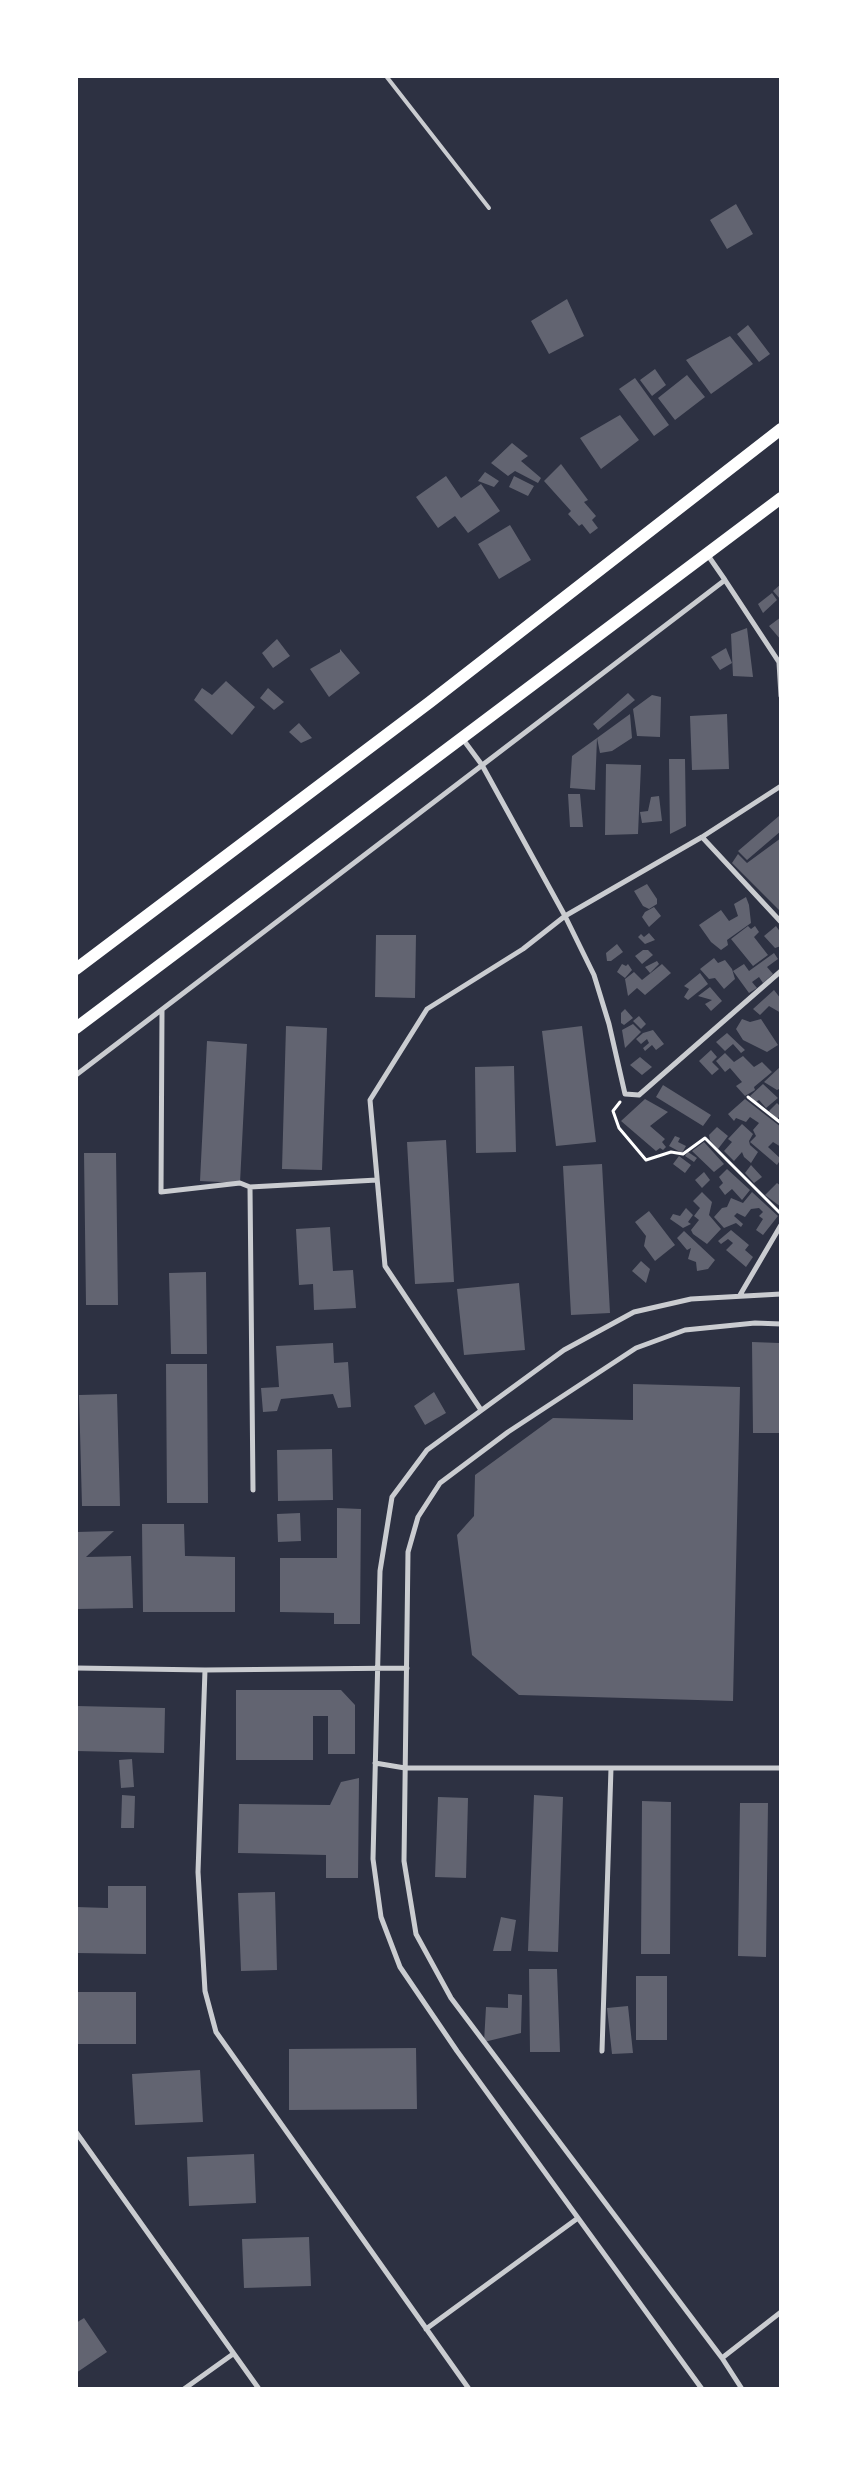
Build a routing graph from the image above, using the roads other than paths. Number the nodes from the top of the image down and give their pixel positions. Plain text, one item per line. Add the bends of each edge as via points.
1 (386, 76) edge
2 (489, 208) dead end
3 (781, 429) edge
4 (781, 498) edge
5 (707, 553) junction
6 (725, 580) junction
7 (780, 662) edge
8 (781, 696) edge
9 (462, 737) junction
10 (482, 765) junction
11 (781, 786) edge
12 (702, 837) junction
13 (565, 916) junction
14 (781, 922) edge
15 (76, 970) edge
16 (781, 971) edge
17 (162, 1011) junction
18 (76, 1028) edge
19 (76, 1075) edge
20 (377, 1180) junction
21 (250, 1187) junction
22 (781, 1225) edge
23 (781, 1294) edge
24 (740, 1295) junction
25 (781, 1324) edge
26 (481, 1410) junction
27 (253, 1490) dead end
28 (76, 1668) edge
29 (378, 1668) junction
30 (407, 1668) junction
31 (206, 1670) junction
32 (375, 1763) junction
33 (406, 1768) junction
34 (611, 1768) junction
35 (781, 1768) edge
36 (602, 2051) dead end
37 (76, 2132) edge
38 (578, 2218) junction
39 (781, 2312) edge
40 (426, 2329) junction
41 (233, 2354) junction
42 (722, 2358) junction
43 (184, 2389) edge
44 (259, 2389) edge
45 (469, 2389) edge
46 (702, 2389) edge
47 (742, 2389) edge

1 - 2 lane
3 - 15 main road via 430,702
4 - 5 main road
5 - 6 street
5 - 9 main road
6 - 7 street
6 - 10 street
7 - 8 street
9 - 10 street
9 - 18 main road
10 - 13 street
10 - 17 street
11 - 12 street
12 - 13 street
12 - 14 street
13 - 16 street via 594,975 625,1094 639,1095
13 - 20 street via 523,948 427,1009 370,1100
17 - 19 street
17 - 21 street via 161,1192 240,1183
20 - 21 street
20 - 26 street via 385,1266
21 - 27 street
22 - 24 street
23 - 24 street
24 - 26 street via 691,1299 634,1312 564,1350
25 - 30 street via 755,1323 685,1330 636,1348 508,1432 440,1483 418,1517 408,1552
26 - 29 street via 427,1450 392,1497 380,1571
28 - 31 street
29 - 30 street
29 - 31 street
29 - 32 street
30 - 33 street
31 - 40 street via 198,1872 205,1991 216,2032
32 - 33 street
32 - 38 street via 373,1859 381,1917 400,1967
33 - 34 street
33 - 42 street via 404,1861 416,1934 451,1998
34 - 35 street
34 - 36 street
37 - 41 street
38 - 40 street
38 - 46 street
39 - 42 street
40 - 45 street
41 - 43 street
41 - 44 street
42 - 47 street

